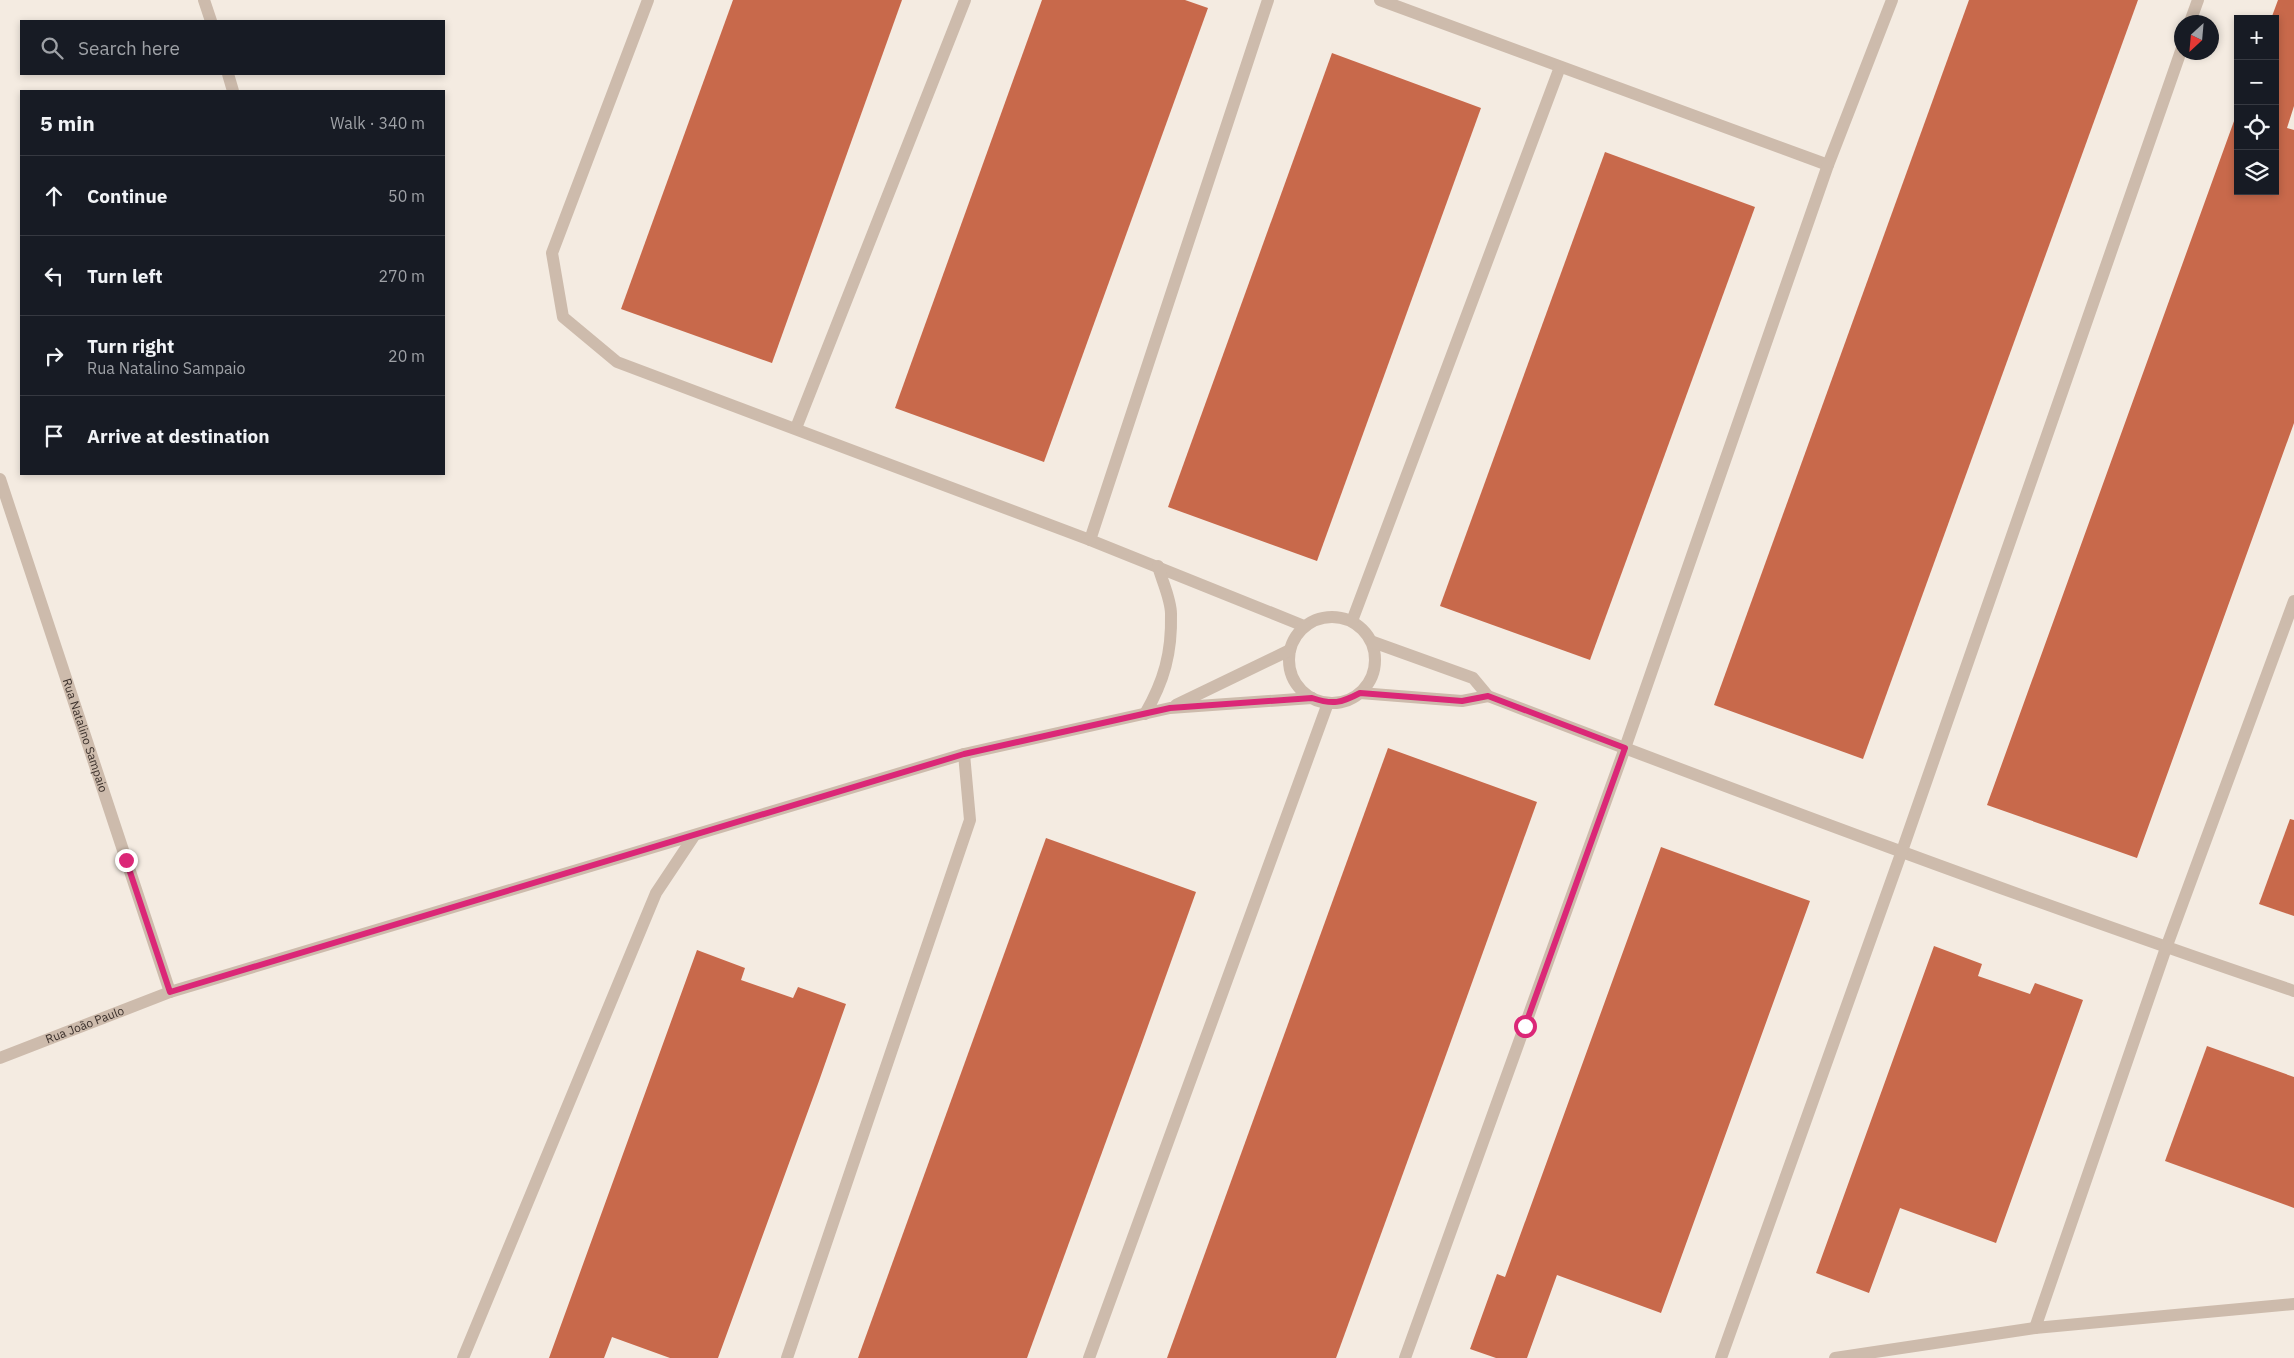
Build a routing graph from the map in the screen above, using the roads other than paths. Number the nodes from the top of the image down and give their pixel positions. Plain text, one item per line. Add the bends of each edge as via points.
1 (204, 0) edge
2 (648, 0) edge
3 (965, 0) edge
4 (1268, 0) edge
5 (1380, 0) edge
6 (1892, 0) edge
7 (2198, 0) edge
8 (2193, 15) edge
9 (211, 20) edge
10 (2178, 60) edge
11 (1560, 67) junction
12 (228, 75) edge
13 (233, 90) edge
14 (1828, 165) junction
15 (796, 428) junction
16 (0, 479) edge
17 (1090, 540) junction
18 (1158, 566) junction
19 (2294, 601) edge
20 (1352, 621) junction
21 (1304, 626) junction
22 (1373, 642) junction
23 (1290, 650) junction
24 (1360, 693) junction
25 (1488, 696) junction
26 (1312, 698) junction
27 (1328, 703) junction
28 (1170, 708) junction
29 (1144, 714) junction
30 (1625, 748) junction
31 (964, 754) junction
32 (694, 836) junction
33 (1902, 851) junction
34 (2166, 948) junction
35 (2294, 991) edge
36 (170, 992) junction
37 (0, 1058) edge
38 (2294, 1304) edge
39 (2035, 1328) junction
40 (462, 1358) edge
41 (787, 1358) edge
42 (1089, 1358) edge
43 (1405, 1358) edge
44 (1721, 1358) edge
45 (1835, 1358) edge

1 - 9 street
2 - 15 street via 552,253 563,317 617,362
3 - 15 street
4 - 17 street
5 - 11 street
6 - 14 street
7 - 8 street
10 - 33 street
11 - 14 street
11 - 20 street
12 - 13 street
14 - 30 street
15 - 17 street
16 - 36 street, Rua Natalino Sampaio
17 - 18 street
18 - 21 street
18 - 29 street via 1171,613 1167,660 1158,692
19 - 34 street
20 - 21 street via 1336,617 1319,618
20 - 22 street
21 - 23 street
22 - 24 street via 1376,664 1371,680
22 - 25 street via 1473,678
23 - 26 street via 1291,672 1299,687
23 - 28 street
24 - 25 street via 1462,701
24 - 27 street via 1345,701
25 - 30 street
26 - 27 street
26 - 28 street
27 - 42 street
28 - 29 street, Rua João Paulo
29 - 31 street, Rua João Paulo
30 - 33 street
30 - 43 street
31 - 32 street, Rua João Paulo
31 - 41 street via 970,820
32 - 36 street, Rua João Paulo
32 - 40 street via 656,892
33 - 34 street
33 - 44 street
34 - 35 street
34 - 39 street
36 - 37 street, Rua João Paulo
38 - 39 street
39 - 45 street

